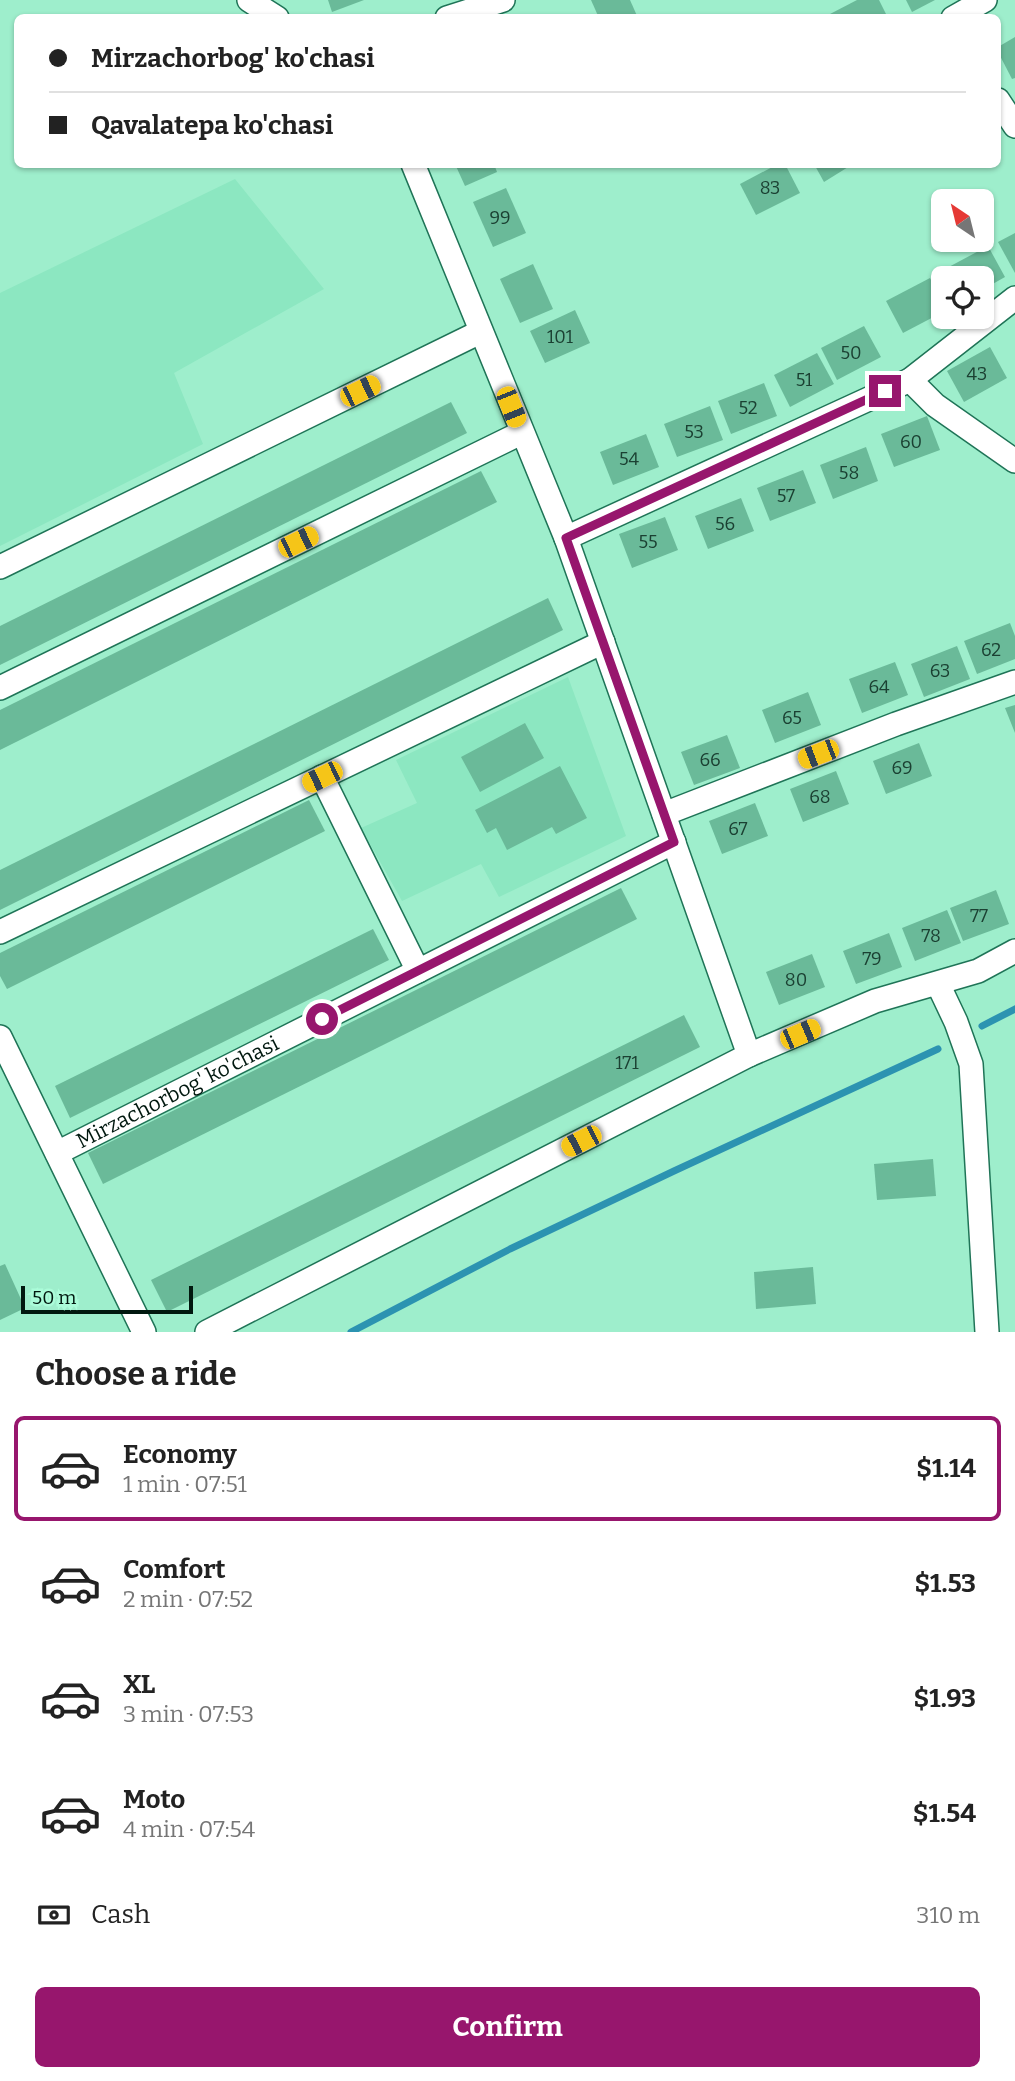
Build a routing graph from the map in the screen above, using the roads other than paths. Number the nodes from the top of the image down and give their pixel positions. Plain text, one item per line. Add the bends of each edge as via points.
1 (249, 0) edge
2 (503, 0) edge
3 (985, 0) edge
4 (271, 14) edge
5 (459, 14) edge
6 (960, 14) edge
7 (1001, 105) edge
8 (1015, 126) edge
9 (415, 168) edge
10 (1015, 298) edge
11 (480, 332) junction
12 (910, 380) junction
13 (521, 433) junction
14 (1015, 461) edge
15 (566, 538) junction
16 (0, 567) edge
17 (603, 642) junction
18 (1015, 681) edge
19 (0, 688) edge
20 (322, 777) junction
21 (664, 814) junction
22 (674, 842) junction
23 (0, 932) edge
24 (1015, 951) edge
25 (418, 971) junction
26 (938, 984) junction
27 (0, 1037) edge
28 (750, 1055) junction
29 (57, 1153) junction
30 (144, 1332) edge
31 (207, 1332) edge
32 (987, 1332) edge

1 - 4 street
2 - 5 street
3 - 6 street
7 - 8 street
9 - 11 street
10 - 12 street
11 - 13 street
11 - 16 street
12 - 14 street via 935,405
12 - 15 street
13 - 15 street
13 - 19 street
15 - 17 street
17 - 20 street
17 - 21 street
18 - 21 street
20 - 23 street
20 - 25 street
21 - 22 street
22 - 25 street, Mirzachorbog' ko'chasi
22 - 28 street
24 - 26 street via 978,971
25 - 29 street, Mirzachorbog' ko'chasi
26 - 28 street via 875,1001
26 - 32 street via 971,1064
27 - 29 street
28 - 31 street
29 - 30 street

